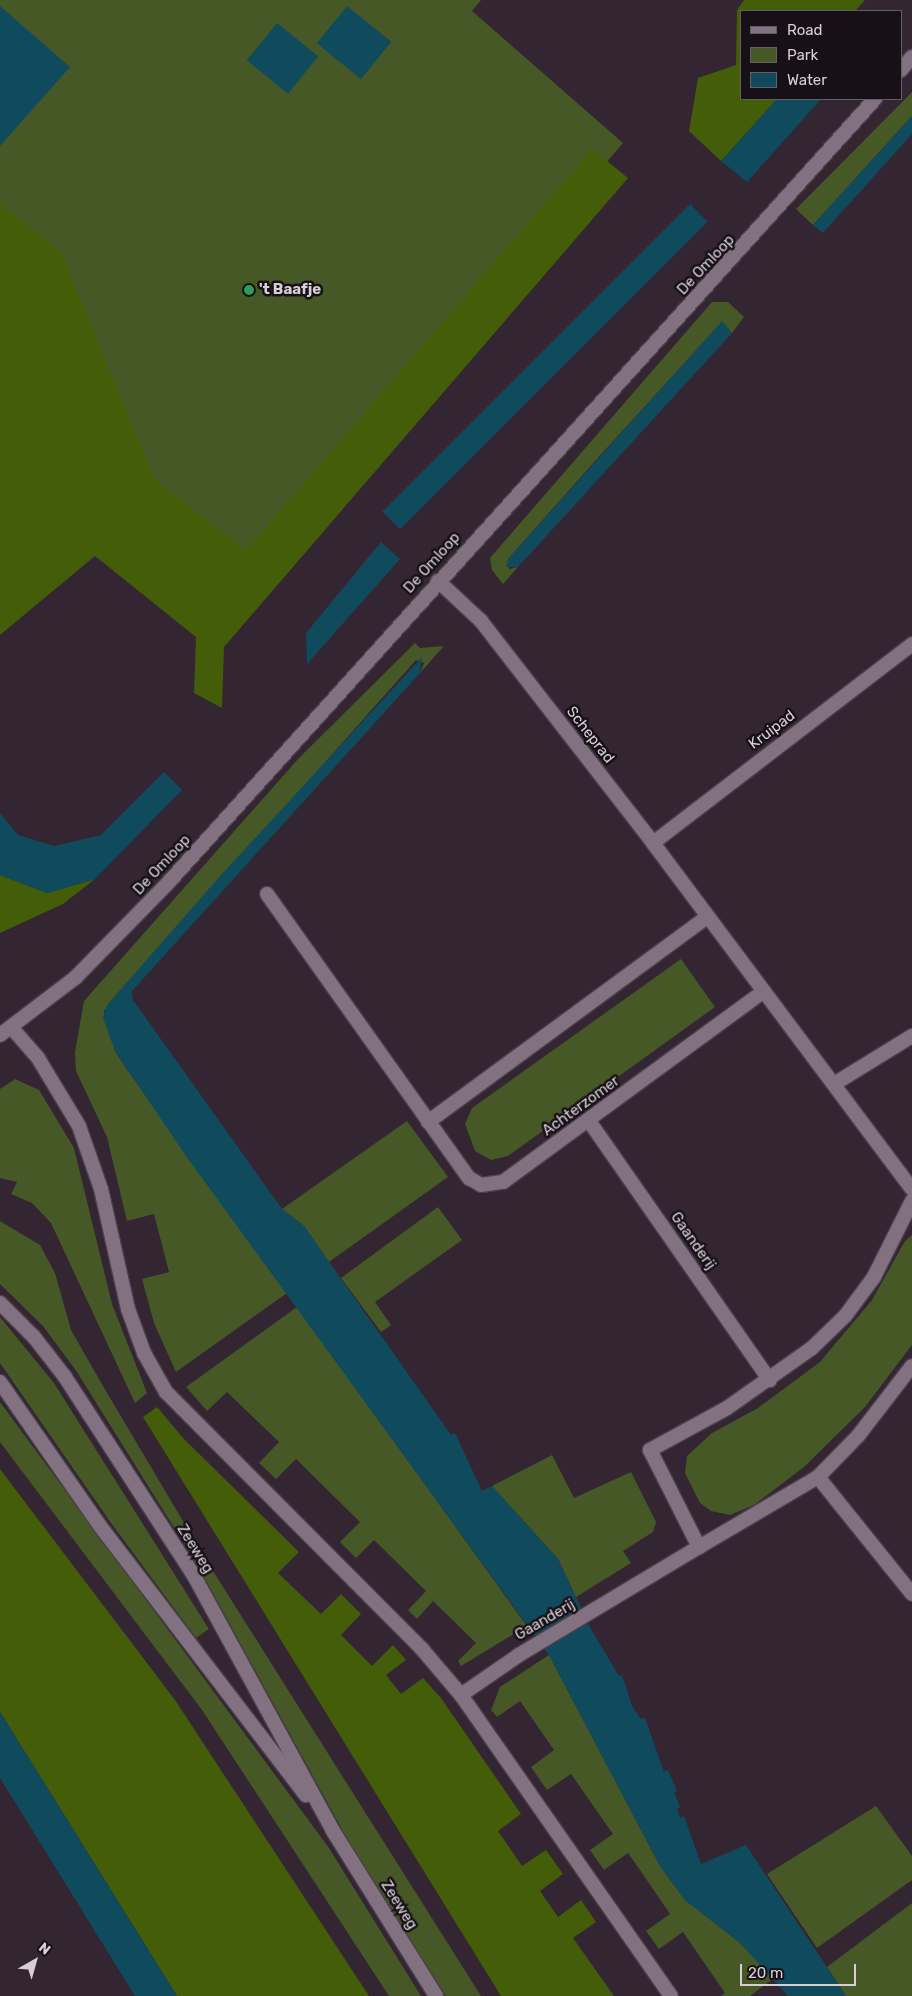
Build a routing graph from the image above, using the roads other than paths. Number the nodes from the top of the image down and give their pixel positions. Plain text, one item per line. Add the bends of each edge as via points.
1 (912, 57) edge
2 (902, 69) edge
3 (874, 100) edge
4 (438, 581) junction
5 (912, 644) edge
6 (653, 842) junction
7 (267, 894) dead end
8 (707, 917) junction
9 (763, 992) junction
10 (6, 1031) edge
11 (912, 1036) edge
12 (834, 1084) junction
13 (589, 1121) junction
14 (428, 1122) junction
15 (912, 1189) edge
16 (912, 1201) edge
17 (0, 1303) edge
18 (912, 1366) edge
19 (770, 1380) junction
20 (0, 1382) edge
21 (818, 1477) junction
22 (699, 1546) junction
23 (912, 1594) edge
24 (461, 1695) junction
25 (333, 1831) junction
26 (436, 1996) edge
27 (671, 1996) edge

1 - 2 street
3 - 4 street, De Omloop
4 - 6 street, Scheprad via 481,621
4 - 10 street, De Omloop via 168,883 76,978
5 - 6 street, Kruipad
6 - 8 street, Scheprad
7 - 14 street, Achterzomer
8 - 9 street
8 - 14 street
9 - 12 street
9 - 13 street, Achterzomer
10 - 24 street via 38,1058 83,1133 102,1189 128,1309 144,1353 166,1392 422,1649
11 - 12 street
12 - 15 street
13 - 14 street, Achterzomer via 503,1182 491,1185 468,1178
13 - 19 street, Gaanderij
16 - 19 street via 874,1277 844,1316
17 - 25 street, Zeeweg via 34,1337 65,1377 193,1574
18 - 21 street, Gaanderij via 858,1436
19 - 22 street via 650,1450
20 - 25 street, Zeeweg via 100,1526
21 - 22 street, Gaanderij
21 - 23 street
22 - 24 street, Gaanderij via 518,1655
24 - 27 street
25 - 26 street, Zeeweg

